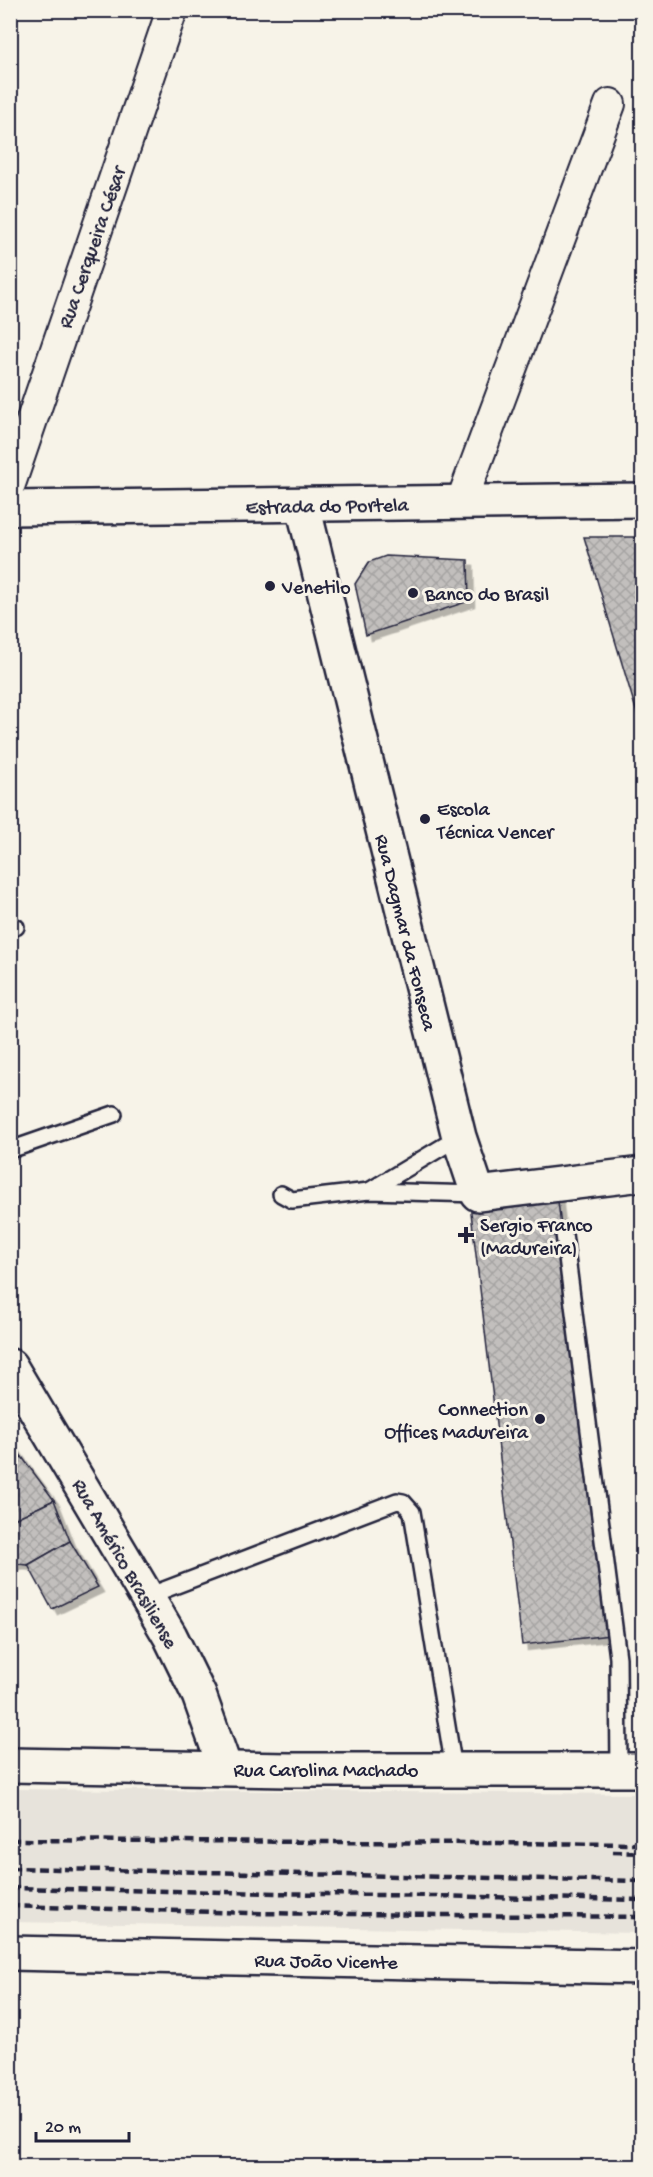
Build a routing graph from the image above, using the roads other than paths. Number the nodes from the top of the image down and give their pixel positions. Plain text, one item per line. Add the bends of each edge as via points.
1 (172, 10) edge
2 (610, 104) dead end
3 (10, 484) edge
4 (642, 500) edge
5 (461, 503) junction
6 (303, 507) junction
7 (10, 508) edge
8 (114, 1114) dead end
9 (459, 1137) junction
10 (10, 1150) edge
11 (642, 1173) edge
12 (369, 1191) junction
13 (281, 1194) dead end
14 (478, 1194) junction
15 (564, 1234) dead end
16 (10, 1366) edge
17 (148, 1596) junction
18 (10, 1765) edge
19 (225, 1768) junction
20 (454, 1770) junction
21 (631, 1771) edge
22 (10, 1953) edge
23 (642, 1967) edge

1 - 3 street, Rua Cerqueira César
2 - 5 street
4 - 5 main road, Estrada do Portela
5 - 6 main road, Estrada do Portela
6 - 7 main road, Estrada do Portela
6 - 9 main road, Rua Dagmar da Fonseca
8 - 10 lane
9 - 12 lane
9 - 14 main road, Rua Dagmar da Fonseca
11 - 14 main road
12 - 13 lane via 292,1200
12 - 14 lane
15 - 21 lane
16 - 17 main road, Rua Américo Brasiliense
17 - 19 main road, Rua Américo Brasiliense via 199,1695
17 - 20 lane via 403,1502 412,1512
18 - 19 main road, Rua Carolina Machado
19 - 20 main road, Rua Carolina Machado
20 - 21 main road, Rua Carolina Machado
22 - 23 main road, Rua João Vicente

